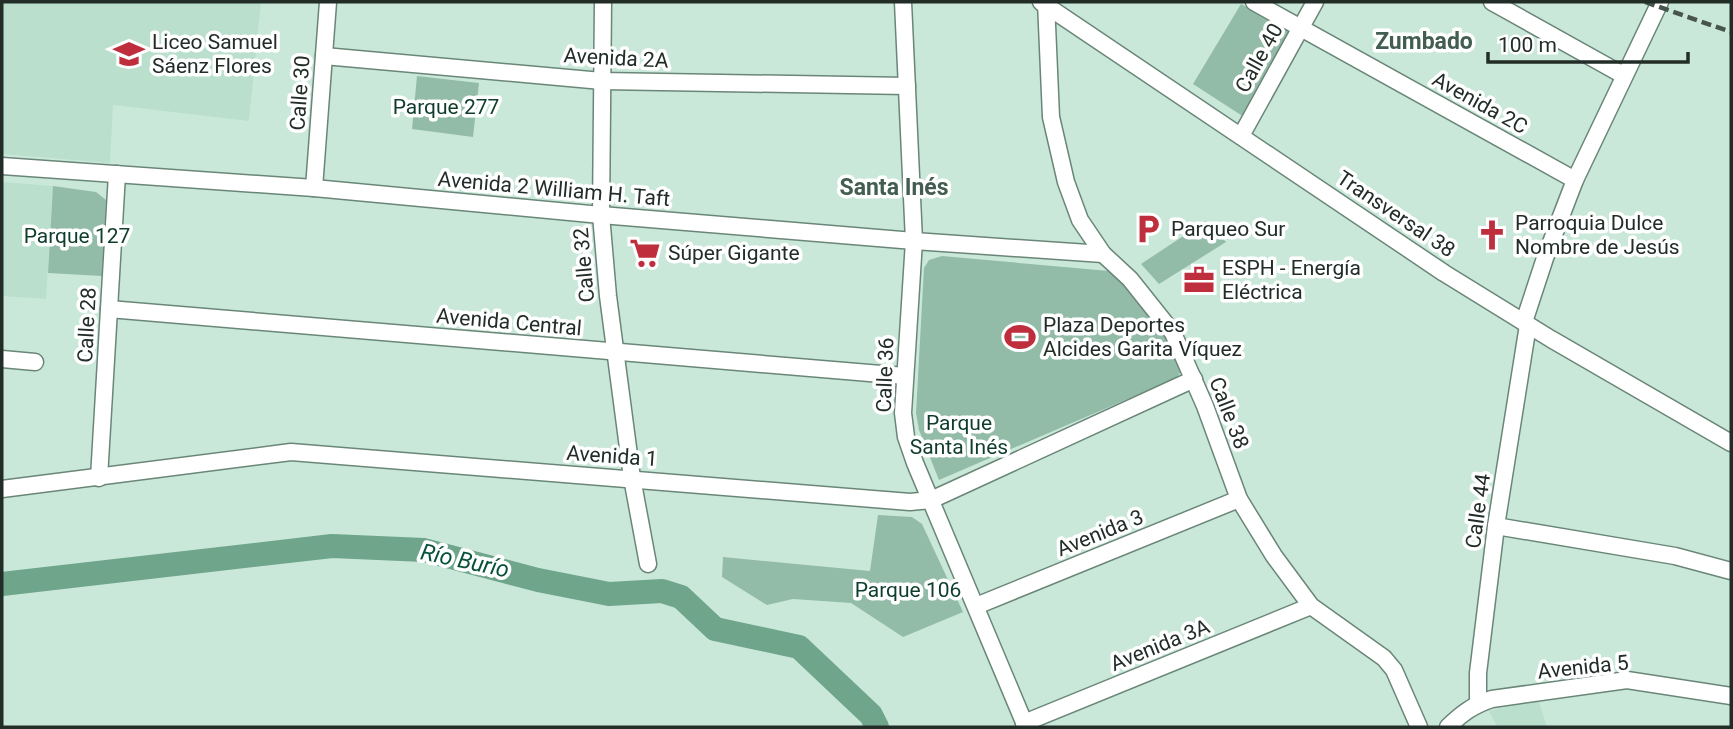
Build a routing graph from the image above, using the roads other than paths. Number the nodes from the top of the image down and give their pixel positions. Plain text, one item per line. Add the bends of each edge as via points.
1 (328, 2) edge
2 (603, 2) edge
3 (903, 2) edge
4 (1254, 2) edge
5 (1315, 2) edge
6 (1492, 2) edge
7 (1660, 2) edge
8 (1044, 3) edge
9 (1300, 28) junction
10 (324, 56) junction
11 (1623, 75) junction
12 (602, 81) junction
13 (907, 86) junction
14 (1241, 136) junction
15 (2, 166) edge
16 (117, 174) junction
17 (1576, 180) junction
18 (314, 188) junction
19 (601, 215) junction
20 (914, 241) junction
21 (1103, 254) junction
22 (109, 309) junction
23 (1526, 324) junction
24 (615, 352) junction
25 (2, 359) edge
26 (35, 362) dead end
27 (905, 376) junction
28 (1194, 379) junction
29 (1731, 443) edge
30 (99, 478) junction
31 (632, 478) junction
32 (2, 489) edge
33 (1239, 499) junction
34 (931, 500) junction
35 (1496, 526) junction
36 (648, 564) dead end
37 (1731, 571) edge
38 (1311, 606) junction
39 (976, 607) junction
40 (1731, 696) edge
41 (1478, 703) junction
42 (1025, 725) edge
43 (1419, 727) edge
44 (1448, 727) edge

1 - 10 street, Calle 30
2 - 12 street, Calle 32
3 - 13 street, Calle 36
4 - 9 street, Avenida 2C
5 - 9 street, Calle 40
6 - 11 street
7 - 11 street, Calle 44
8 - 14 street, Transversal 38
8 - 21 street, Calle 38 via 1053,129 1080,220
9 - 14 street, Calle 40
9 - 17 street, Avenida 2C
10 - 12 street, Avenida 2A
10 - 18 street, Calle 30
11 - 17 street, Calle 44
12 - 13 street, Avenida 2A
12 - 19 street, Calle 32
13 - 20 street, Calle 36
14 - 23 street, Transversal 38
15 - 16 street, Avenida 2 William H. Taft
16 - 18 street, Avenida 2 William H. Taft
16 - 22 street, Calle 28
17 - 23 street, Calle 44 via 1545,258
18 - 19 street, Avenida 2 William H. Taft
19 - 20 street, Avenida 2 William H. Taft
19 - 24 street, Calle 32
20 - 21 street, Avenida 2 William H. Taft
20 - 27 street, Calle 36
21 - 28 street, Calle 38 via 1130,279 1173,333
22 - 24 street, Avenida Central
22 - 30 street, Calle 28
23 - 29 street, Transversal 38
23 - 35 street, Calle 44
24 - 27 street, Avenida Central
24 - 31 street, Calle 32
25 - 26 street
27 - 34 street, Calle 36 via 906,437
28 - 33 street, Calle 38
28 - 34 street, Avenida 1
30 - 31 street, Avenida 1 via 291,452
30 - 32 street, Avenida 1
31 - 34 street, Avenida 1 via 910,502
31 - 36 street, Calle 32
33 - 38 street, Calle 38
33 - 39 street, Avenida 3
34 - 39 street, Calle 36
35 - 37 street via 1675,556
35 - 41 street, Calle 44
38 - 42 street, Avenida 3A
38 - 43 street, Calle 38 via 1384,658
39 - 42 street, Calle 36
40 - 41 street, Avenida 5 via 1627,680
41 - 44 street, Avenida 5

